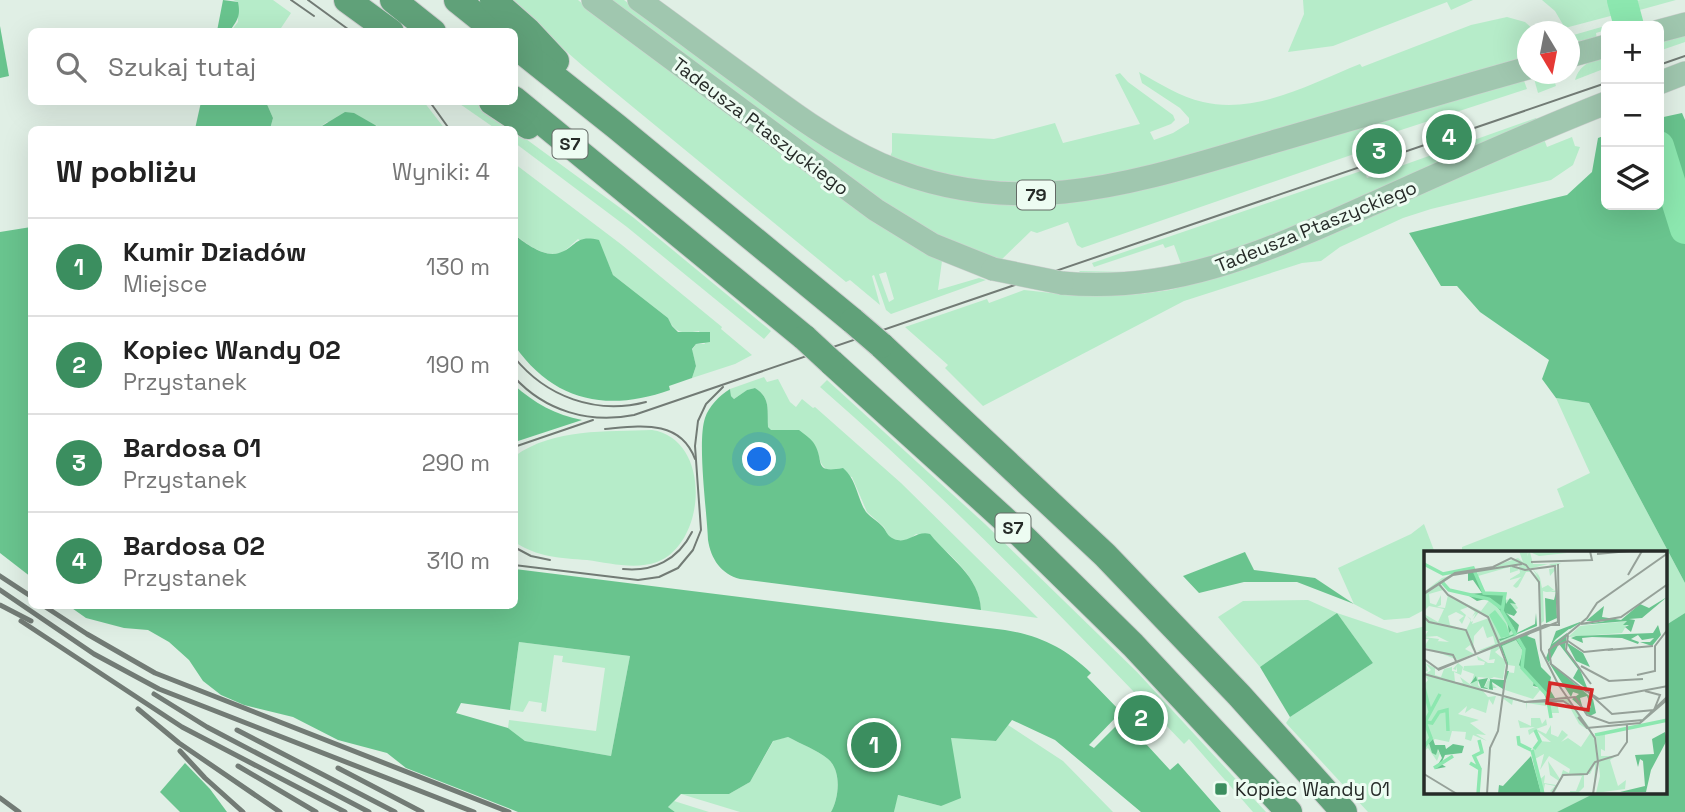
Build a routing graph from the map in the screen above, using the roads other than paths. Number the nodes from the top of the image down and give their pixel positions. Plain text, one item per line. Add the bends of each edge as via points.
1 (346, 0) edge
2 (393, 0) edge
3 (457, 0) edge
4 (493, 0) edge
5 (593, 0) edge
6 (639, 0) edge
7 (1685, 24) edge
8 (385, 28) edge
9 (428, 28) edge
10 (492, 28) edge
11 (1664, 30) edge
12 (1601, 47) edge
13 (518, 48) edge
14 (1580, 53) edge
15 (1517, 71) edge
16 (1685, 73) edge
17 (1664, 81) edge
18 (518, 102) edge
19 (497, 105) edge
20 (1601, 105) edge
21 (617, 127) junction
22 (626, 190) junction
23 (1289, 812) edge
24 (1344, 812) edge

1 - 8 highway
2 - 9 highway
3 - 10 highway
4 - 21 highway
5 - 20 main road, Tadeusza Ptaszyckiego, bridge via 876,210 933,245 993,269 1062,283 1136,284 1228,264
6 - 15 main road, Tadeusza Ptaszyckiego / 79 via 778,103 858,153 932,183 1003,194 1073,192 1145,178
7 - 11 main road
12 - 14 main road
13 - 21 highway, S7
16 - 17 main road
18 - 22 highway, S7
19 - 22 highway
21 - 24 highway, S7, bridge via 881,345 1105,555
22 - 23 highway, S7, bridge via 804,338 1015,529 1133,645

